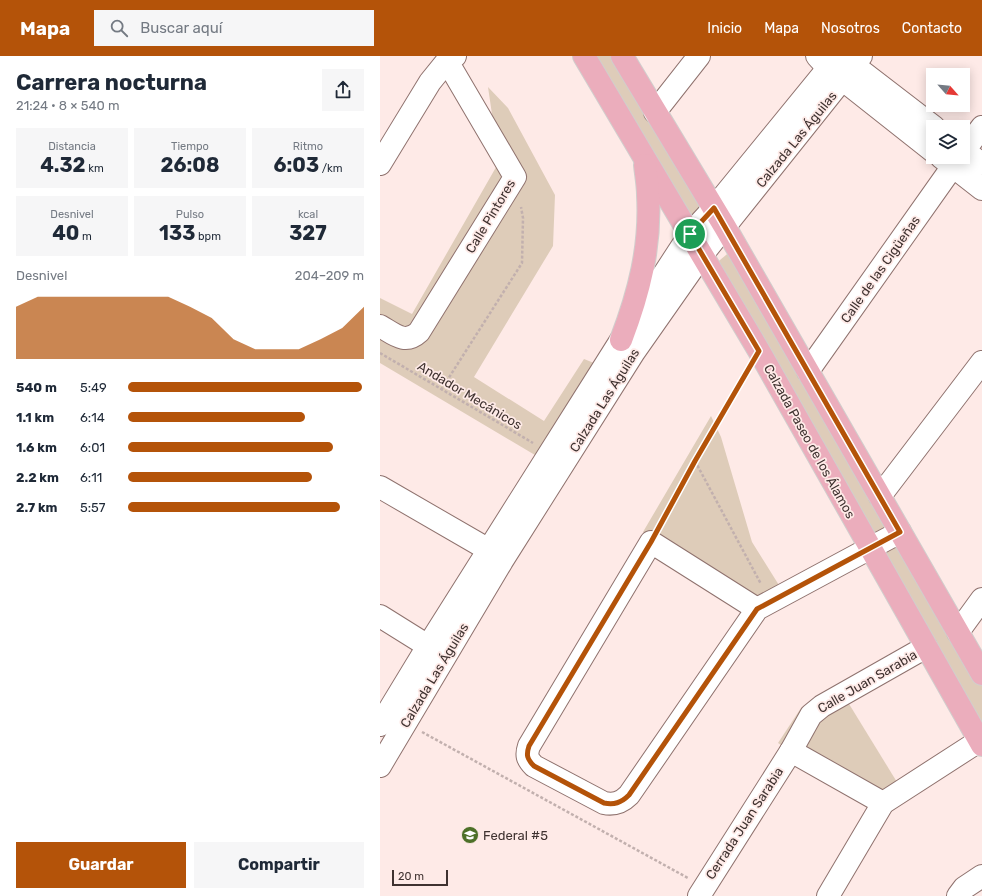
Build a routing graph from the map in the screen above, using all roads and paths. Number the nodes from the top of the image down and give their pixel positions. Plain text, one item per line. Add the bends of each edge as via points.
1 (584, 56) edge
2 (622, 56) edge
3 (699, 56) edge
4 (451, 59) edge
5 (840, 63) edge
6 (655, 112) junction
7 (926, 122) edge
8 (982, 127) edge
9 (970, 140) edge
10 (926, 144) edge
11 (644, 157) junction
12 (970, 160) edge
13 (380, 164) edge
14 (950, 164) edge
15 (962, 164) edge
16 (982, 164) edge
17 (515, 178) junction
18 (982, 189) edge
19 (714, 208) junction
20 (725, 227) junction
21 (690, 234) junction
22 (702, 255) junction
23 (380, 326) edge
24 (621, 340) junction
25 (759, 351) junction
26 (380, 353) edge
27 (982, 362) edge
28 (808, 371) junction
29 (441, 390) junction
30 (550, 454) junction
31 (695, 461) junction
32 (380, 487) edge
33 (880, 496) junction
34 (900, 532) junction
35 (651, 542) junction
36 (870, 548) junction
37 (495, 555) junction
38 (982, 599) edge
39 (764, 605) junction
40 (380, 616) edge
41 (958, 632) junction
42 (428, 646) junction
43 (926, 646) junction
44 (982, 674) edge
45 (406, 723) junction
46 (380, 725) edge
47 (981, 743) edge
48 (791, 751) junction
49 (380, 766) edge
50 (883, 803) junction
51 (982, 876) edge
52 (701, 892) edge
53 (828, 896) edge
54 (958, 896) edge

1 - 11 main road, Calzada Paseo de los Álamos
2 - 6 main road
3 - 6 street
4 - 13 street via 423,93
4 - 17 street, Calle Pintores
5 - 7 street
5 - 10 street
5 - 19 street, Calzada Las Águilas
5 - 20 street, Calzada Las Águilas
6 - 19 main road
8 - 9 street, Calle de las Cigüeñas
11 - 21 main road, Calzada Paseo de los Álamos
11 - 24 main road via 648,232 634,306
12 - 16 street
14 - 28 street, Calle de las Cigüeñas
15 - 18 street
17 - 23 street, Calle Pintores via 419,332 414,337 405,338
17 - 29 path via 523,218 522,262
19 - 20 main road
19 - 21 street, Calzada Las Águilas
20 - 22 street, Calzada Las Águilas
20 - 28 main road
21 - 22 main road, Calzada Paseo de los Álamos
21 - 24 street, Calzada Las Águilas
22 - 25 main road, Calzada Paseo de los Álamos
22 - 37 street, Calzada Las Águilas
24 - 30 street, Calzada Las Águilas
25 - 31 path
25 - 36 main road, Calzada Paseo de los Álamos
26 - 29 path, Andador Mecánicos
27 - 33 street
28 - 33 main road
29 - 30 path, Andador Mecánicos
30 - 37 street, Calzada Las Águilas
31 - 35 path
31 - 39 path
32 - 37 street
33 - 34 main road
34 - 36 street
34 - 41 main road
35 - 39 street
35 - 39 street via 529,746 527,758 534,766 604,803 611,805 625,799
36 - 39 street
36 - 43 main road, Calzada Paseo de los Álamos
37 - 42 street, Calzada Las Águilas
37 - 45 street, Calzada Las Águilas
38 - 41 street
40 - 42 street
41 - 44 main road
42 - 46 street, Calzada Las Águilas
43 - 47 main road, Calzada Paseo de los Álamos
43 - 48 street, Calle Juan Sarabia via 822,706 811,715
45 - 49 street, Calzada Las Águilas
45 - 52 path
47 - 50 street
48 - 50 street
48 - 52 street, Cerrada Juan Sarabia
50 - 53 street
51 - 54 street via 964,888

